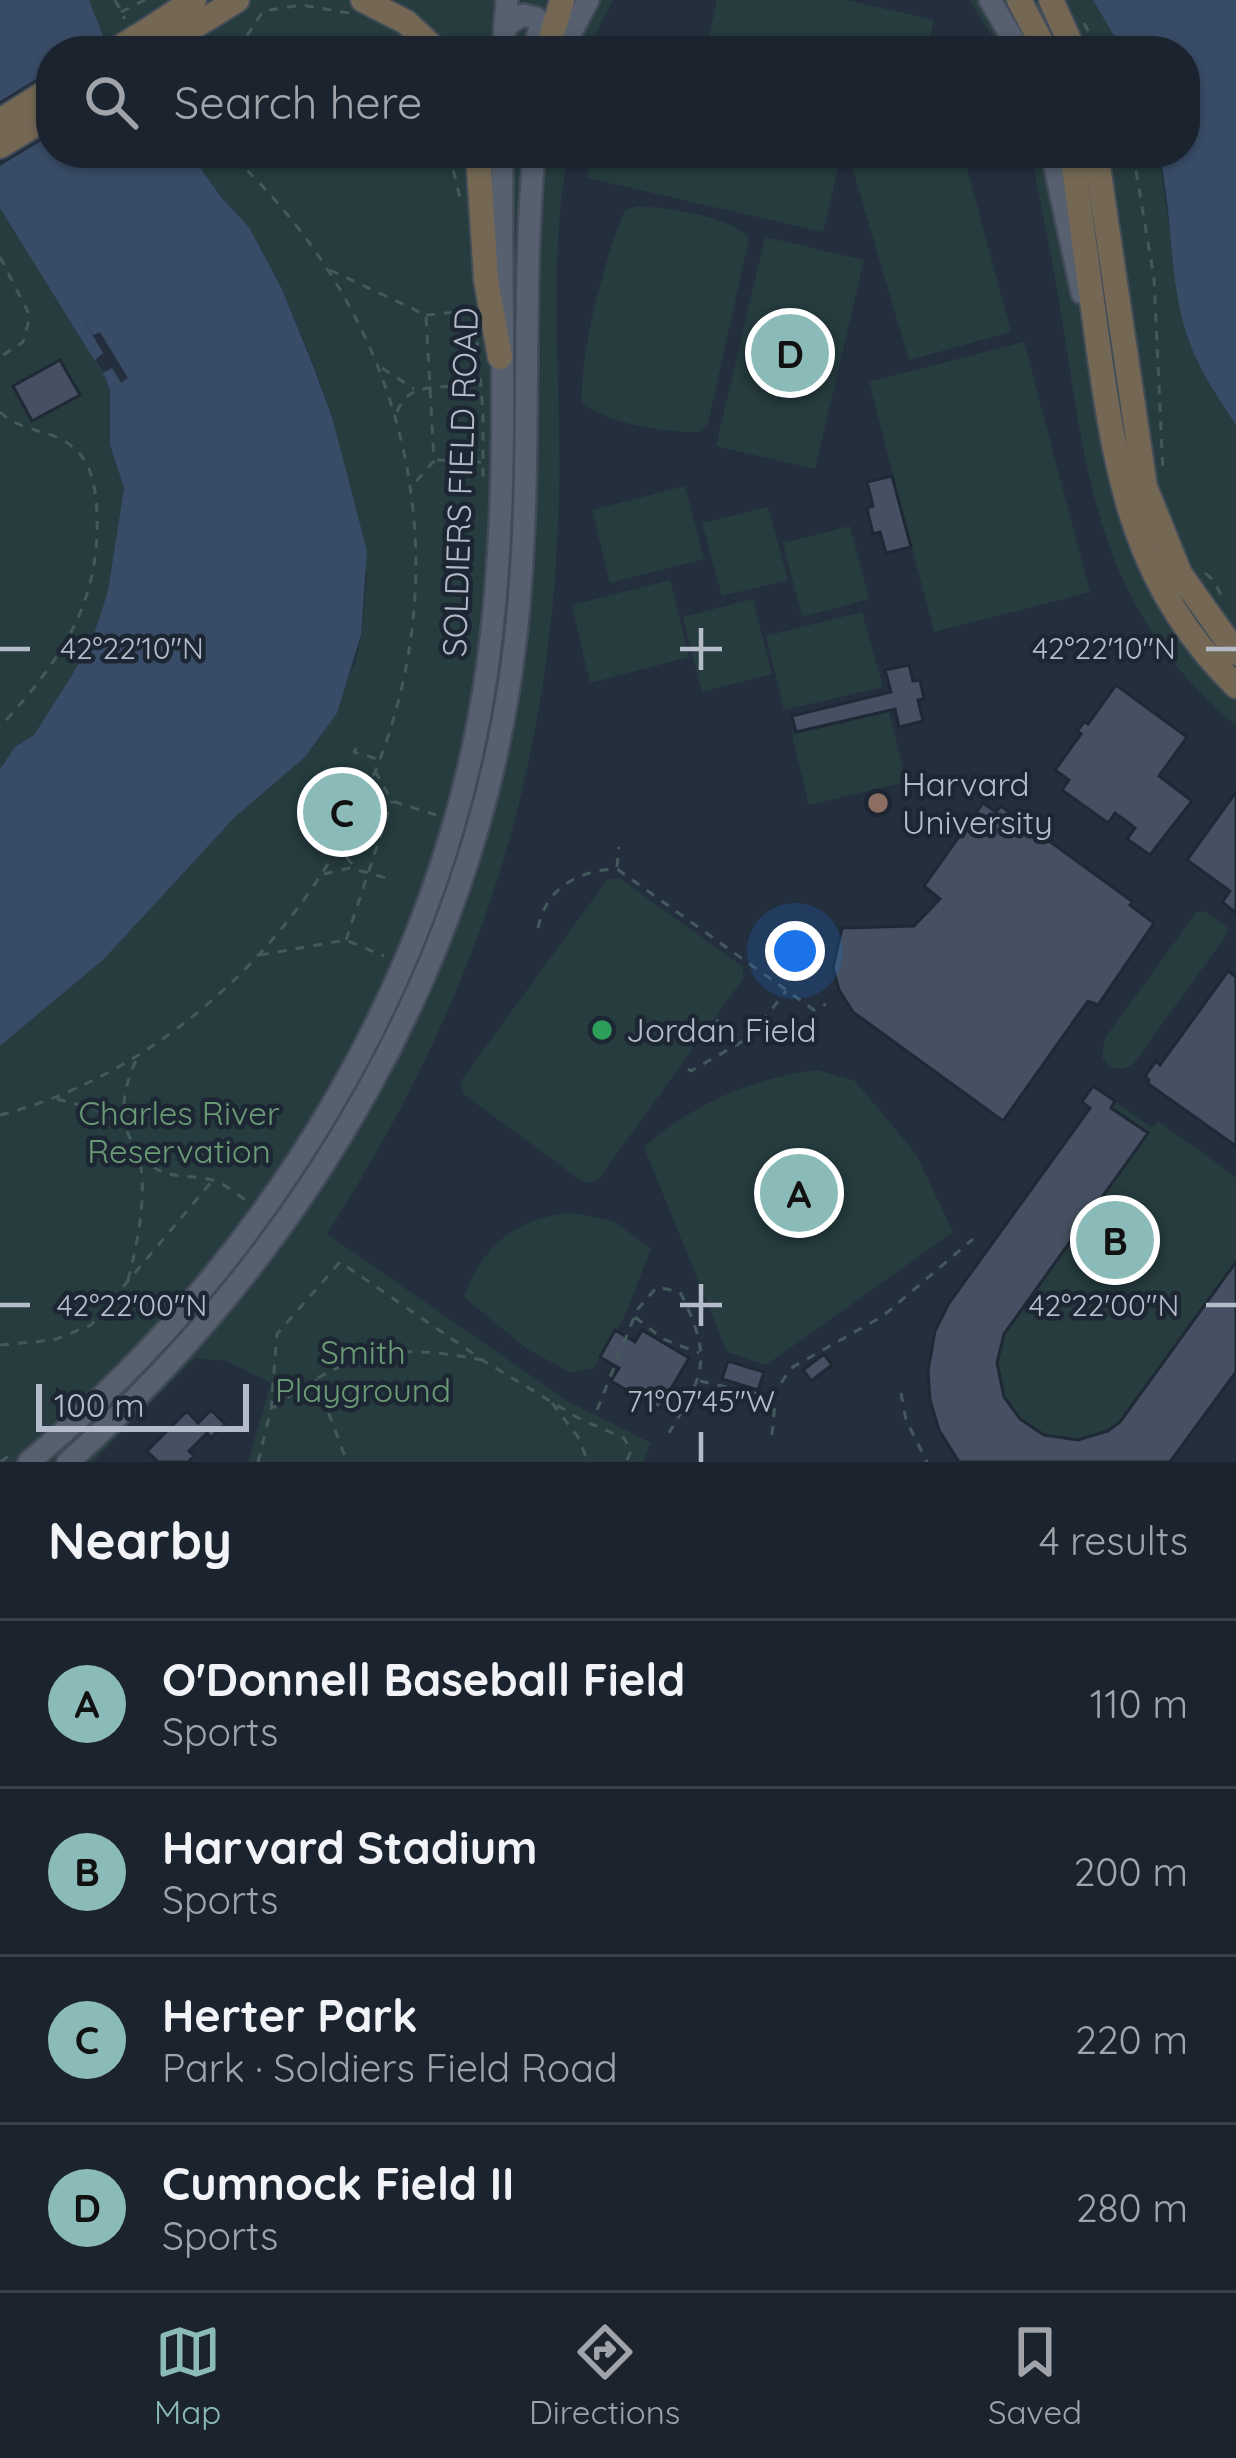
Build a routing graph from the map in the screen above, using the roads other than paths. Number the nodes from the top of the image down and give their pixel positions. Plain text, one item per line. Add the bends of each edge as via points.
1 (194, 0) edge
2 (237, 0) edge
3 (507, 0) edge
4 (562, 0) edge
5 (588, 0) edge
6 (990, 0) edge
7 (1018, 0) edge
8 (1051, 0) edge
9 (362, 9) edge
10 (505, 26) junction
11 (161, 36) edge
12 (168, 36) edge
13 (421, 36) edge
14 (504, 36) edge
15 (538, 36) edge
16 (551, 36) edge
17 (569, 36) edge
18 (1011, 36) edge
19 (1038, 36) edge
20 (1067, 36) edge
21 (36, 98) edge
22 (0, 121) edge
23 (36, 124) edge
24 (0, 146) edge
25 (479, 168) edge
26 (502, 168) edge
27 (533, 168) edge
28 (1055, 168) edge
29 (1074, 168) edge
30 (1098, 168) edge
31 (1100, 354) junction
32 (500, 357) junction
33 (1236, 652) edge
34 (1236, 686) edge
35 (29, 1462) edge
36 (68, 1462) edge

1 - 11 highway
2 - 12 highway
3 - 10 main road
4 - 16 highway
5 - 17 main road
6 - 18 main road
7 - 19 highway
8 - 20 highway
9 - 13 highway via 406,22
10 - 14 main road
10 - 15 main road via 523,15 536,18
21 - 22 highway
23 - 24 highway
25 - 32 highway
26 - 32 main road, SOLDIERS FIELD ROAD
27 - 36 main road, SOLDIERS FIELD ROAD via 515,644 496,755 455,899 395,1039 298,1203 189,1342
28 - 31 main road
29 - 31 highway
30 - 33 highway via 1145,487 1180,574
31 - 34 highway via 1116,469 1139,544 1183,623
32 - 35 main road, SOLDIERS FIELD ROAD via 497,563 485,682 461,796 407,955 342,1085 255,1221 172,1324

